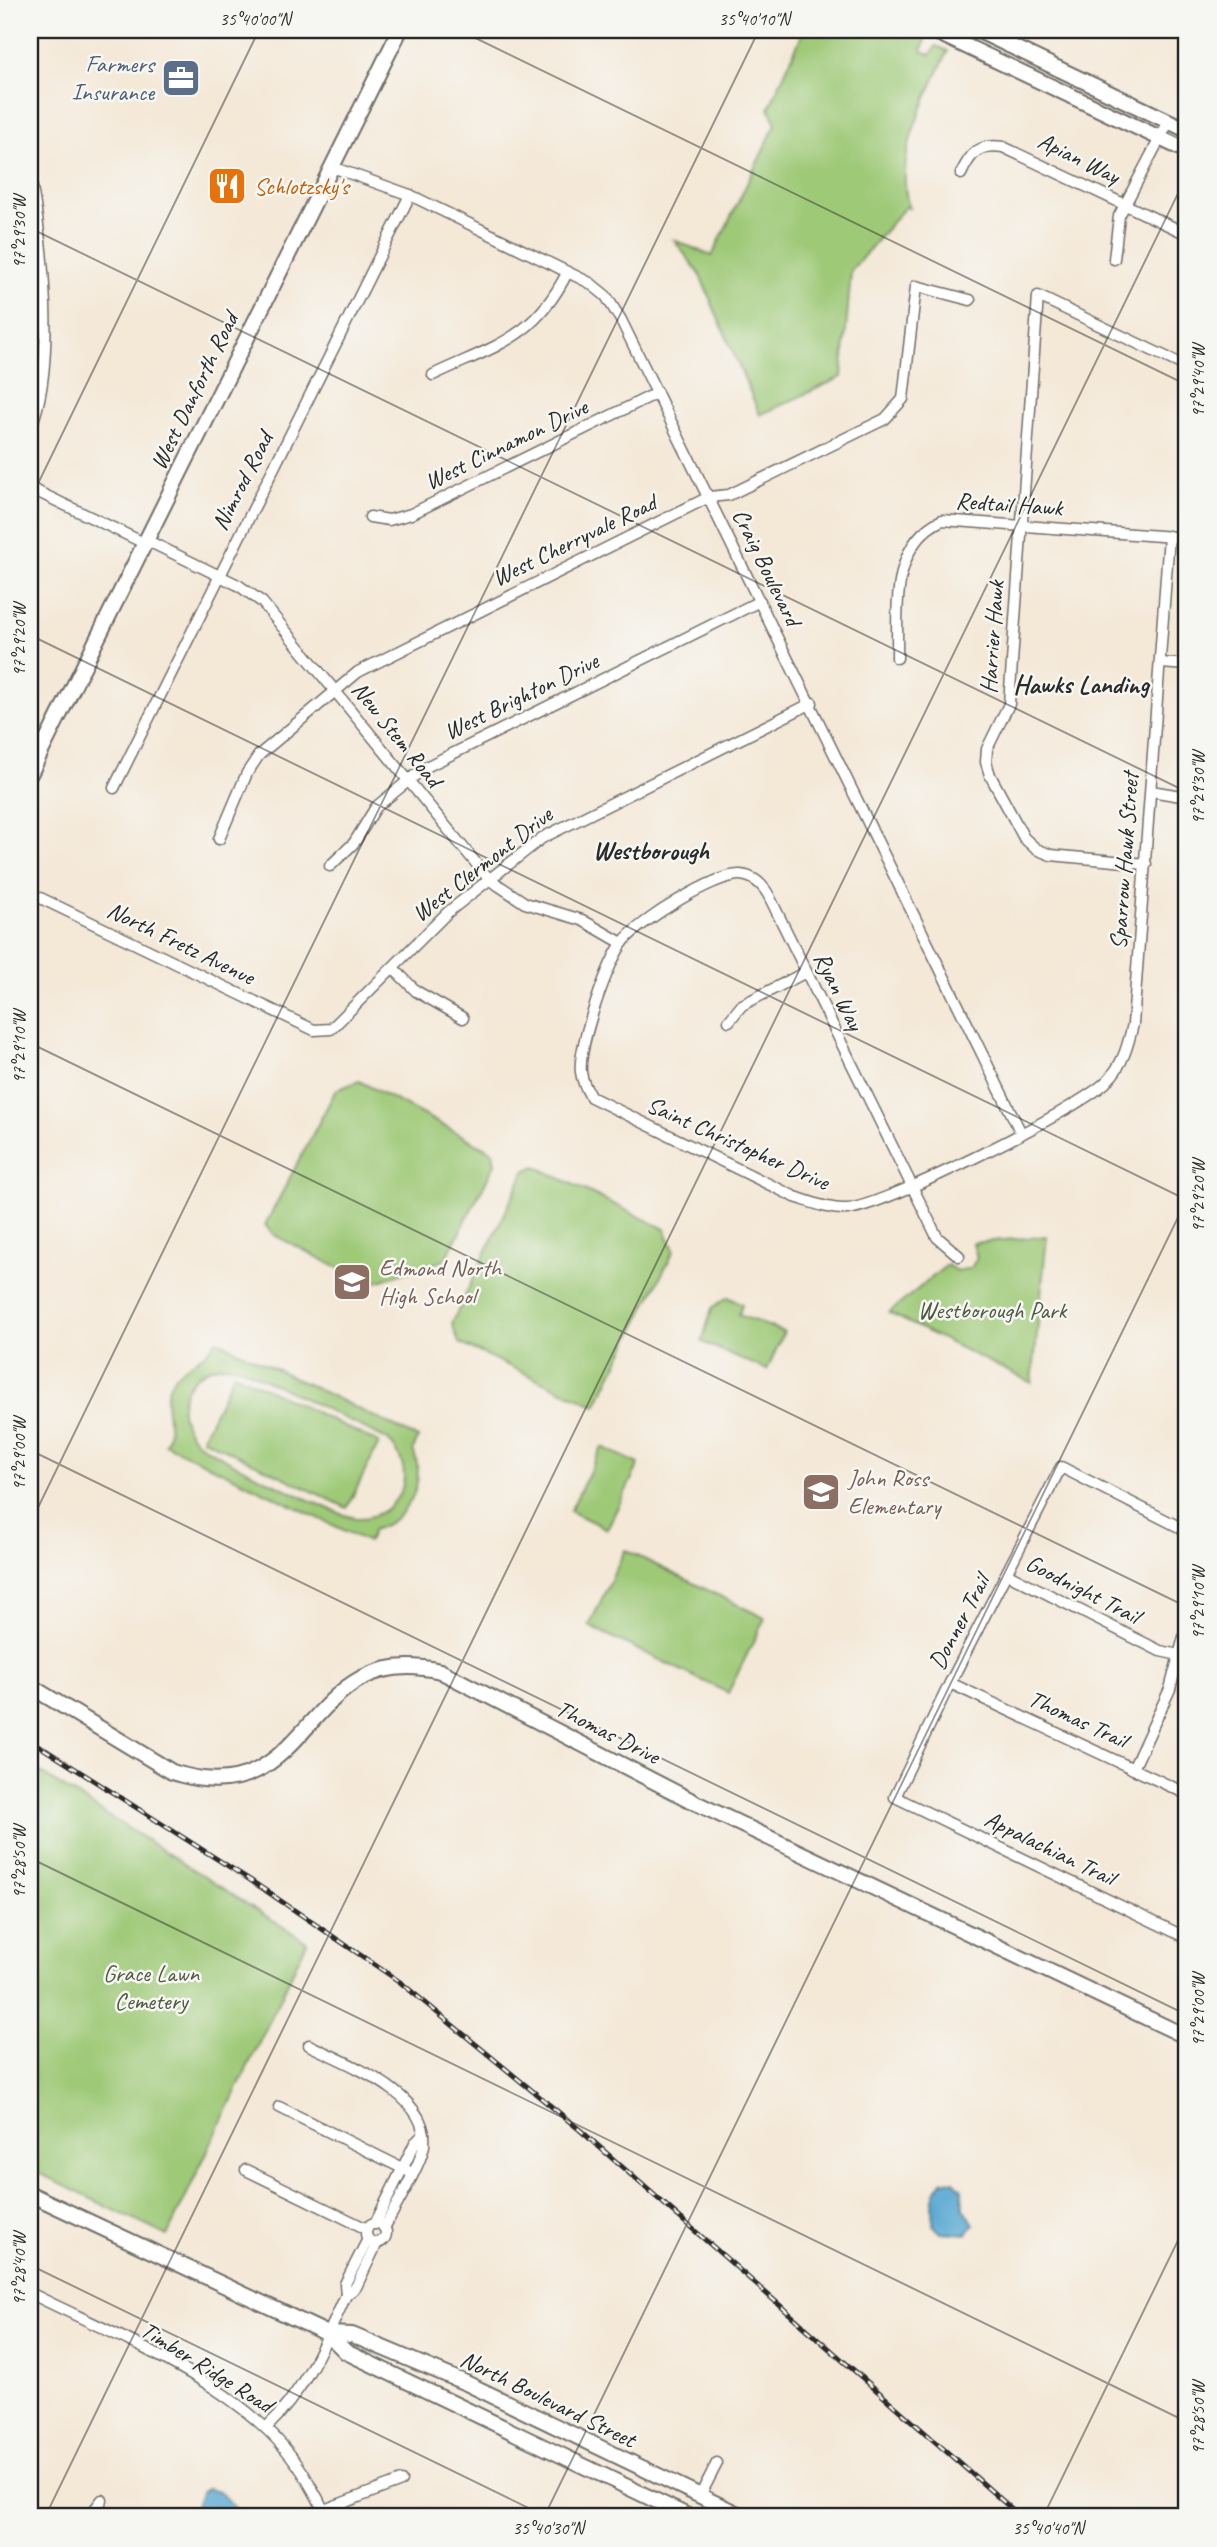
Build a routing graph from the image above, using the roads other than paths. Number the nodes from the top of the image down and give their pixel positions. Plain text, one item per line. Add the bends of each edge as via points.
1 (400, 30) edge
2 (932, 30) edge
3 (977, 30) edge
4 (1169, 121) junction
5 (1187, 130) edge
6 (1160, 138) junction
7 (1187, 151) edge
8 (332, 167) junction
9 (961, 174) dead end
10 (30, 177) edge
11 (410, 195) junction
12 (1125, 204) junction
13 (1187, 233) edge
14 (1114, 259) dead end
15 (567, 273) junction
16 (970, 300) dead end
17 (1187, 367) edge
18 (433, 375) dead end
19 (657, 393) junction
20 (30, 429) edge
21 (30, 488) edge
22 (709, 497) junction
23 (370, 517) dead end
24 (1021, 525) junction
25 (1169, 536) junction
26 (1187, 537) edge
27 (145, 542) junction
28 (218, 575) junction
29 (760, 601) junction
30 (897, 659) dead end
31 (1161, 663) junction
32 (1187, 666) edge
33 (334, 691) junction
34 (812, 704) junction
35 (30, 774) edge
36 (408, 781) junction
37 (114, 788) dead end
38 (1151, 791) junction
39 (1187, 797) edge
40 (219, 839) dead end
41 (1146, 864) junction
42 (330, 866) dead end
43 (489, 879) junction
44 (30, 893) edge
45 (622, 943) junction
46 (393, 968) junction
47 (806, 972) junction
48 (464, 1018) dead end
49 (729, 1021) dead end
50 (314, 1030) joint
51 (1021, 1133) junction
52 (912, 1187) junction
53 (959, 1256) dead end
54 (1187, 1531) edge
55 (1008, 1574) junction
56 (1187, 1626) edge
57 (1179, 1655) junction
58 (950, 1683) junction
59 (30, 1686) edge
60 (1133, 1769) junction
61 (1187, 1794) edge
62 (895, 1797) joint
63 (1187, 1938) edge
64 (1185, 2031) edge
65 (309, 2045) dead end
66 (279, 2107) dead end
67 (246, 2170) dead end
68 (407, 2170) junction
69 (30, 2193) edge
70 (374, 2232) junction
71 (30, 2293) edge
72 (328, 2334) junction
73 (267, 2428) junction
74 (717, 2463) dead end
75 (401, 2481) dead end
76 (700, 2496) junction
77 (102, 2500) dead end
78 (325, 2514) edge
79 (89, 2517) edge
80 (690, 2517) edge
81 (697, 2517) edge
82 (744, 2517) edge

1 - 8 main road, West Danforth Road
2 - 6 main road
3 - 4 main road
4 - 5 main road
4 - 6 street
6 - 7 main road
6 - 12 street
8 - 11 street, Craig Boulevard
8 - 27 main road, West Danforth Road
9 - 12 street, Apian Way via 968,158 978,150 988,145 1003,147
10 - 20 street via 42,270 44,369
11 - 15 street, Craig Boulevard
11 - 28 street, Nimrod Road
12 - 13 street, Apian Way
12 - 14 street via 1119,216
15 - 18 street via 540,317 525,331
15 - 19 street, Craig Boulevard via 606,296
16 - 22 street, West Cherryvale Road via 916,286 903,399 885,419 729,495
17 - 24 street, Harrier Hawk via 1038,296
19 - 22 street, Craig Boulevard
19 - 23 street, West Cinnamon Drive via 411,514 388,520
21 - 27 street, New Stem Road
22 - 29 street, Craig Boulevard
22 - 33 street, West Cherryvale Road via 386,656
24 - 25 street, Redtail Hawk
24 - 30 street, Redtail Hawk via 942,520 916,539 900,576
24 - 41 street, Harrier Hawk via 1009,704 987,749 990,775 1024,838 1036,849 1051,855
25 - 26 street, Redtail Hawk
25 - 31 street, Sparrow Hawk Street
27 - 28 street, New Stem Road
27 - 35 main road, West Danforth Road
28 - 33 street, New Stem Road via 262,602
28 - 37 street, Nimrod Road
29 - 34 street, Craig Boulevard
29 - 36 street, West Brighton Drive via 424,768
31 - 32 street
31 - 38 street, Sparrow Hawk Street
33 - 36 street, New Stem Road
33 - 40 street, West Cherryvale Road via 259,755
34 - 43 street, West Clermont Drive via 564,824
34 - 51 street, Craig Boulevard
36 - 42 street, West Brighton Drive via 376,807 354,843
36 - 43 street, New Stem Road
38 - 39 street
38 - 41 street, Sparrow Hawk Street
41 - 51 street, Sparrow Hawk Street via 1133,1024 1120,1066 1087,1099
43 - 45 street, New Stem Road via 526,903 582,920
43 - 46 street, West Clermont Drive via 448,912
44 - 50 street, North Fretz Avenue
45 - 47 street, Ryan Way via 653,915 739,875 765,888
45 - 52 street, Saint Christopher Drive via 609,967 581,1061 591,1097 795,1197 827,1207 845,1210 872,1205
46 - 48 street via 416,991
46 - 50 street, West Clermont Drive via 331,1029
47 - 49 street via 742,1004
47 - 52 street, Ryan Way
51 - 52 street, Saint Christopher Drive
52 - 53 street, Ryan Way via 937,1237
54 - 55 street, Donner Trail via 1061,1467
55 - 57 street, Goodnight Trail via 1160,1651
55 - 58 street, Donner Trail
56 - 57 street
57 - 60 street via 1170,1689
58 - 60 street, Thomas Trail
58 - 62 street, Donner Trail
59 - 64 main road, Thomas Drive via 172,1772 192,1779 230,1781 278,1758 340,1690 365,1675 392,1666 440,1671 696,1802
60 - 61 street, Thomas Trail
62 - 63 street, Appalachian Trail
65 - 68 street via 379,2080 418,2113 424,2134 415,2143
66 - 68 street
67 - 70 street
68 - 70 street
69 - 72 main road, North Boulevard Street
70 - 72 street via 356,2287 346,2295
71 - 73 street, Timber Ridge Road via 181,2370
72 - 73 street via 292,2402
72 - 76 main road, North Boulevard Street via 352,2335 466,2383
72 - 80 main road, North Boulevard Street via 346,2352
73 - 78 street, Timber Ridge Road via 297,2460
74 - 76 street
75 - 78 street
76 - 81 main road
76 - 82 main road, North Boulevard Street
77 - 79 street

